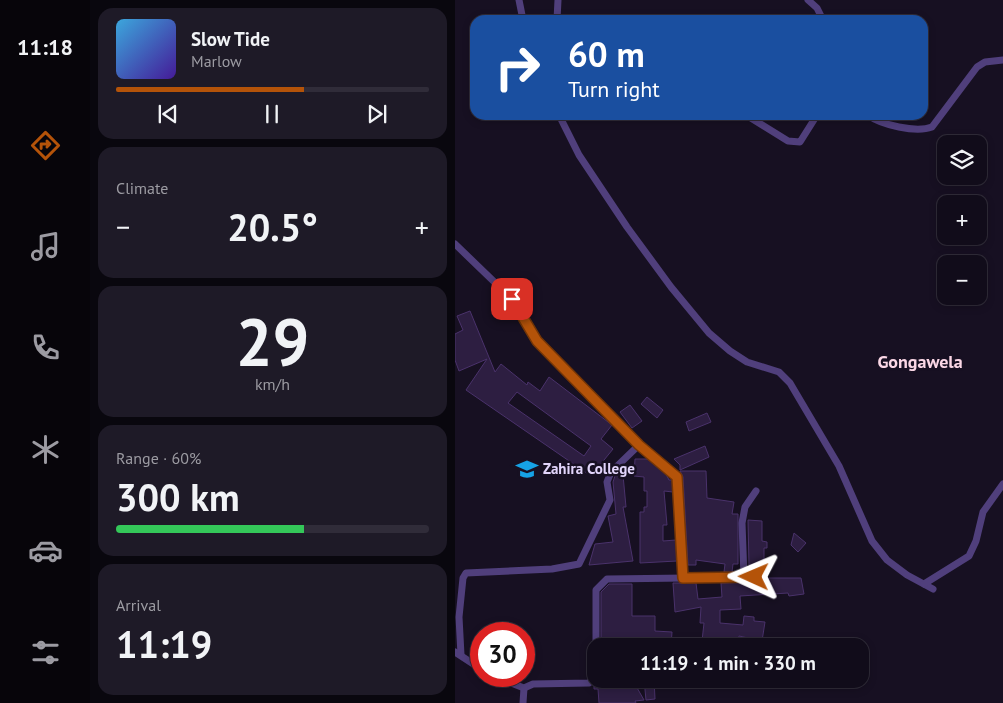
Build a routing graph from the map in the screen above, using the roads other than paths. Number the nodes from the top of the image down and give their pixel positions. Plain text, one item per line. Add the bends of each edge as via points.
1 (519, 0) edge
2 (558, 0) edge
3 (808, 0) edge
4 (522, 15) edge
5 (557, 15) edge
6 (820, 15) edge
7 (1003, 60) edge
8 (561, 120) edge
9 (755, 120) edge
10 (814, 120) edge
11 (875, 120) edge
12 (455, 244) edge
13 (639, 445) junction
14 (1003, 484) edge
15 (756, 491) dead end
16 (744, 577) junction
17 (764, 577) dead end
18 (683, 578) junction
19 (924, 584) junction
20 (933, 588) dead end
21 (596, 638) edge
22 (458, 654) edge
23 (470, 662) edge
24 (587, 683) edge
25 (524, 688) joint
26 (523, 703) edge

1 - 4 street
2 - 5 street
3 - 6 street
7 - 11 street via 985,62 977,67 932,127 924,130
8 - 19 street via 579,154 627,227 709,333 747,362 779,372 790,383 839,466 872,541 887,560
9 - 10 street via 788,141 800,142
12 - 13 street via 512,299 537,341
13 - 18 street via 677,477
13 - 22 street via 611,472 607,482 610,500 579,564 466,573 459,617
14 - 19 street via 983,512 969,556
15 - 16 street via 745,507 742,523
16 - 17 street
16 - 18 street
18 - 21 street via 607,580 599,584 596,590
19 - 20 street
22 - 23 street
24 - 25 street via 541,684
25 - 26 street

